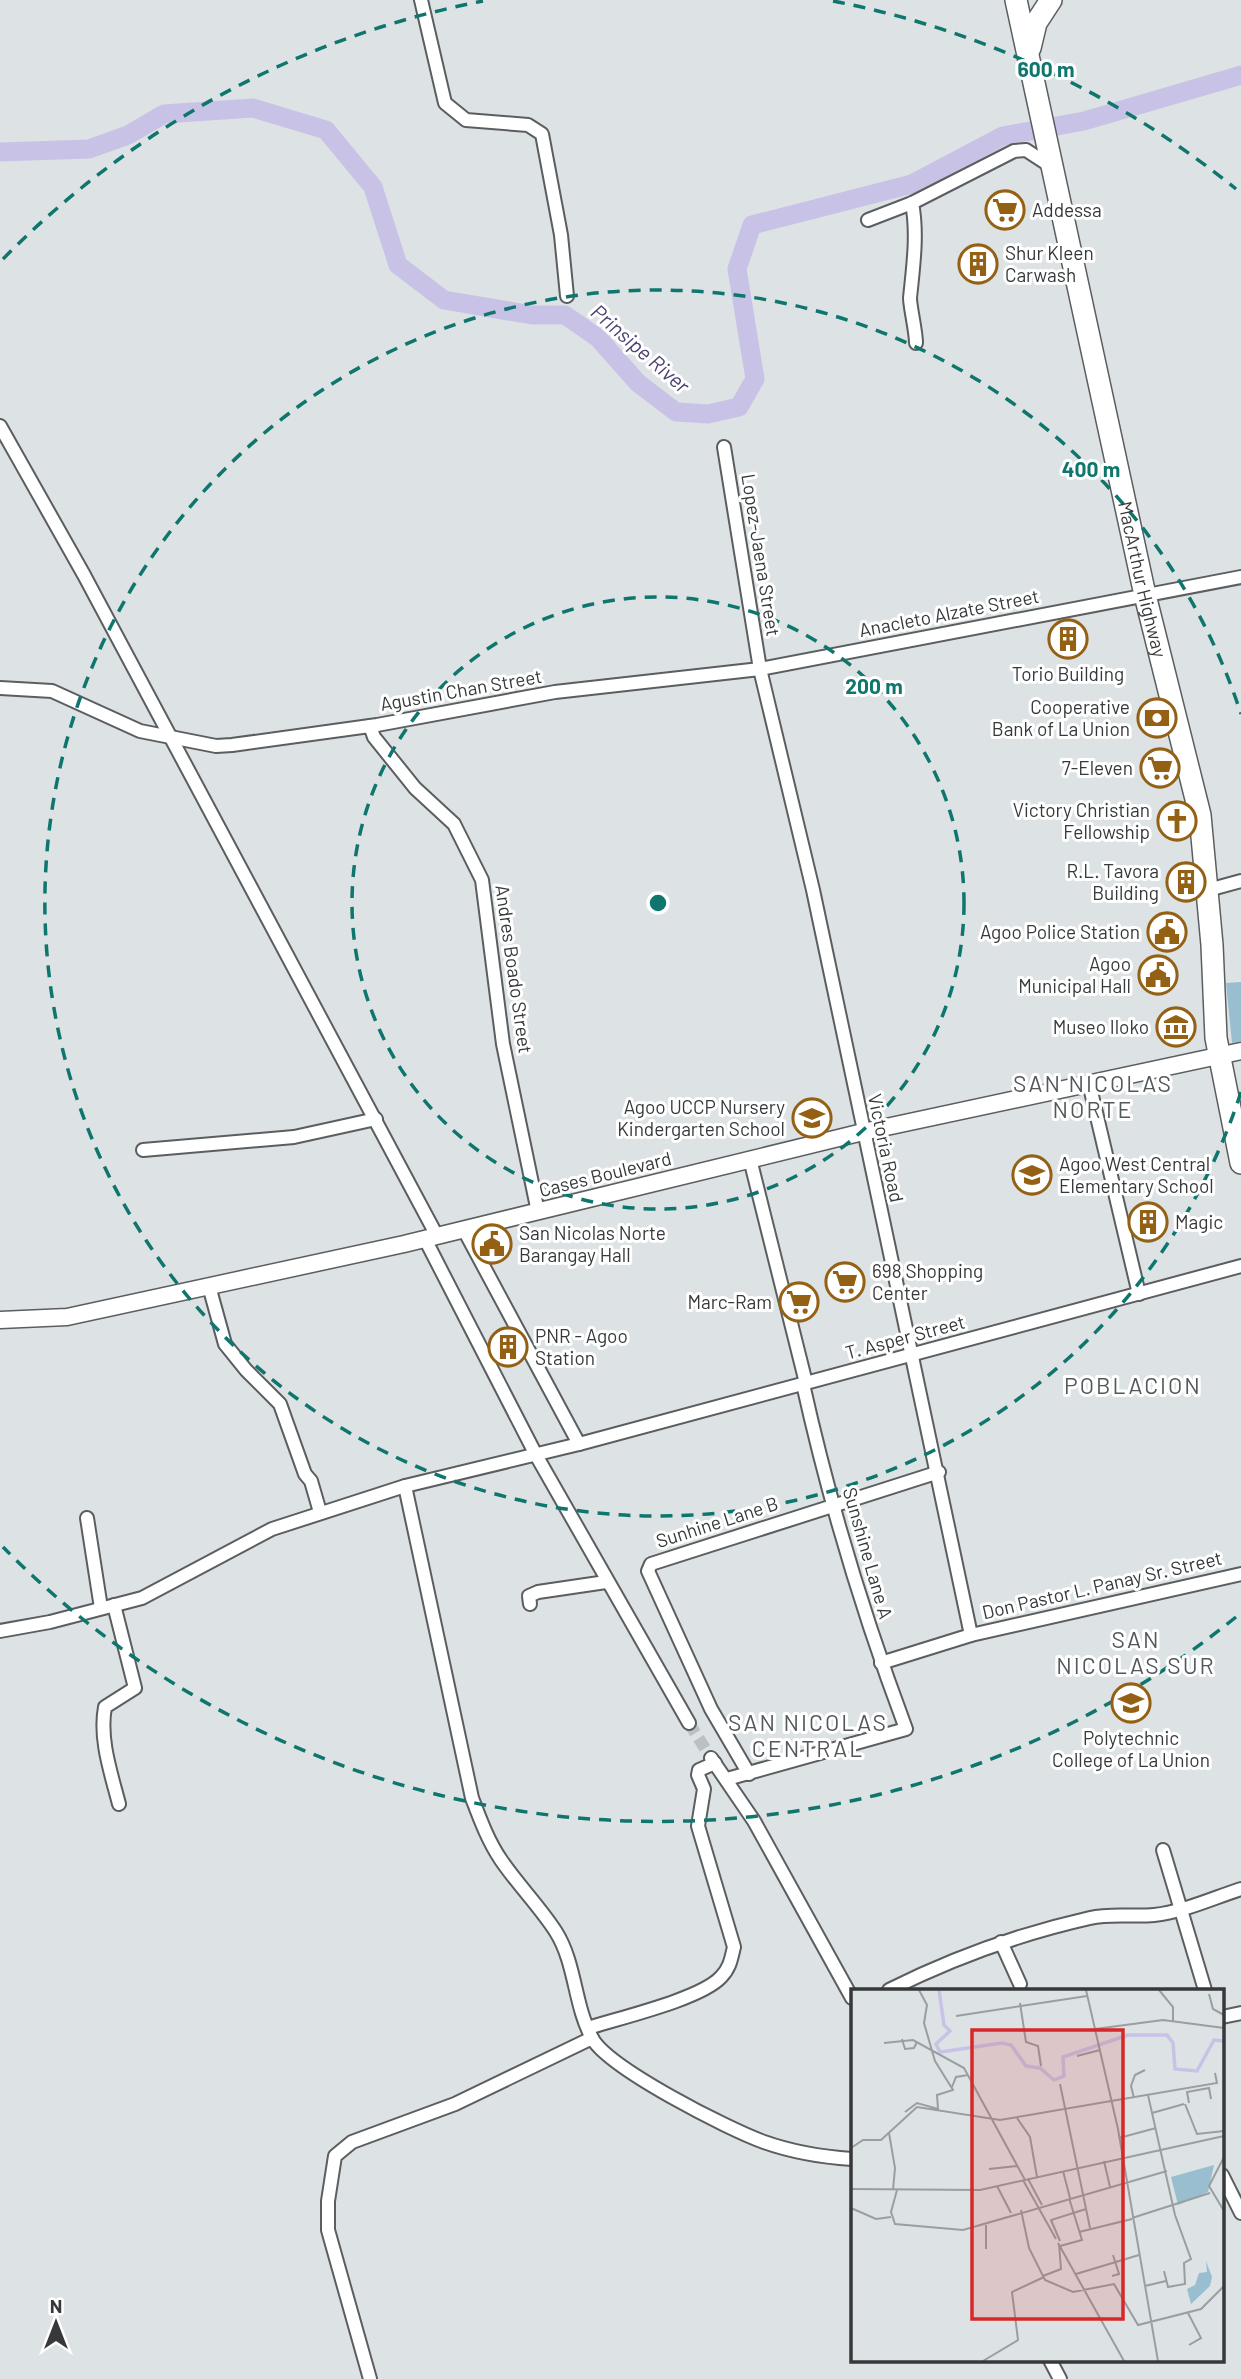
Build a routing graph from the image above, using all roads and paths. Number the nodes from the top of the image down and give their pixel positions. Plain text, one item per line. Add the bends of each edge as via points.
1 (421, 0) edge
2 (1016, 0) edge
3 (1051, 0) edge
4 (1029, 61) junction
5 (1051, 160) junction
6 (912, 203) junction
7 (868, 220) dead end
8 (567, 296) dead end
9 (916, 343) dead end
10 (0, 426) edge
11 (723, 447) dead end
12 (1241, 577) edge
13 (1145, 594) junction
14 (760, 669) junction
15 (0, 688) edge
16 (370, 726) junction
17 (171, 737) junction
18 (1241, 881) edge
19 (1208, 890) junction
20 (1241, 1051) edge
21 (1218, 1055) junction
22 (1088, 1083) junction
23 (376, 1119) junction
24 (863, 1132) junction
25 (143, 1150) dead end
26 (750, 1159) junction
27 (1241, 1163) edge
28 (538, 1212) junction
29 (464, 1230) junction
30 (431, 1238) junction
31 (1241, 1266) edge
32 (209, 1286) junction
33 (1139, 1294) junction
34 (0, 1320) edge
35 (910, 1355) junction
36 (804, 1384) junction
37 (579, 1444) junction
38 (536, 1455) junction
39 (939, 1472) junction
40 (405, 1486) junction
41 (834, 1503) junction
42 (320, 1512) junction
43 (87, 1518) dead end
44 (1241, 1574) edge
45 (607, 1582) junction
46 (530, 1604) dead end
47 (108, 1606) junction
48 (0, 1631) edge
49 (971, 1635) junction
50 (881, 1663) junction
51 (689, 1723) tunnel mouth
52 (749, 1774) junction
53 (727, 1779) junction
54 (119, 1804) dead end
55 (1163, 1850) dead end
56 (1241, 1889) edge
57 (1178, 1910) junction
58 (1001, 1942) junction
59 (1020, 1984) dead end
60 (891, 1989) edge
61 (1205, 1989) edge
62 (851, 1996) edge
63 (590, 2033) junction
64 (851, 2159) edge
65 (1224, 2179) edge
66 (1241, 2213) edge
67 (1051, 2362) edge
68 (370, 2379) edge
69 (1060, 2379) edge

1 - 8 street via 445,103 466,120 528,125 542,134 561,234
2 - 4 highway, MacArthur Highway
3 - 4 highway via 1036,23
4 - 5 highway, MacArthur Highway
5 - 6 street via 1026,150 1014,151
5 - 13 highway, MacArthur Highway
6 - 7 street
6 - 9 street via 915,276 910,302
10 - 17 street
11 - 14 street, Lopez-Jaena Street
12 - 13 street, Anacleto Alzate Street
13 - 14 street, Anacleto Alzate Street
13 - 19 highway, MacArthur Highway via 1200,815
14 - 16 street, Agustin Chan Street via 555,692
14 - 24 street, Victoria Road via 813,890
15 - 17 street, Agustin Chan Street via 52,691 140,731
16 - 17 street, Agustin Chan Street via 224,746
16 - 28 street, Andres Boado Street via 415,788 454,824 482,880 503,1044
17 - 23 street
18 - 19 street
19 - 21 highway, MacArthur Highway
20 - 21 street, Cases Boulevard
21 - 22 street, Cases Boulevard
21 - 27 highway, MacArthur Highway
22 - 24 street, Cases Boulevard
22 - 33 street
23 - 25 street via 294,1137
23 - 30 street
24 - 26 street, Cases Boulevard
24 - 35 street, Victoria Road
26 - 28 street, Cases Boulevard
26 - 36 street, Sunshine Lane A
28 - 29 street, Cases Boulevard
29 - 30 street, Cases Boulevard
29 - 37 street
30 - 32 street, Cases Boulevard
30 - 38 street
31 - 33 street, T. Asper Street
32 - 34 street, Cases Boulevard via 67,1317
32 - 42 street via 225,1344 280,1404
33 - 35 street, T. Asper Street
35 - 36 street, T. Asper Street
35 - 39 street, Victoria Road
36 - 37 street, T. Asper Street
36 - 41 street, Sunshine Lane A
37 - 38 street, T. Asper Street
38 - 40 street, T. Asper Street
38 - 45 street
39 - 41 street, Sunhine Lane B
39 - 49 street, Victoria Road
40 - 42 street, T. Asper Street
40 - 63 street via 472,1798 501,1859 557,1934
41 - 50 street, Sunshine Lane A
41 - 52 street, Sunhine Lane B via 664,1559 651,1564 648,1571 711,1709
42 - 47 street, T. Asper Street via 272,1529 142,1598
43 - 47 street
44 - 49 street, Don Pastor L. Panay Sr. Street
45 - 46 street via 538,1592 529,1596
45 - 51 street
47 - 48 street, T. Asper Street
47 - 54 street via 135,1688 105,1707 103,1717
49 - 50 street, Don Pastor L. Panay Sr. Street
50 - 52 street, Sunshine Lane A via 906,1729
52 - 53 street
53 - 62 street
53 - 63 street via 713,1760 699,1770 704,1789 698,1826 734,1947 730,1965 720,1979 703,1989
55 - 57 street
56 - 57 street
57 - 58 street via 1092,1917
57 - 61 street
58 - 59 street
58 - 60 street
63 - 64 street via 607,2057 735,2129 802,2152
63 - 68 street via 455,2104 352,2143 335,2156 328,2230
65 - 66 street
67 - 69 street

